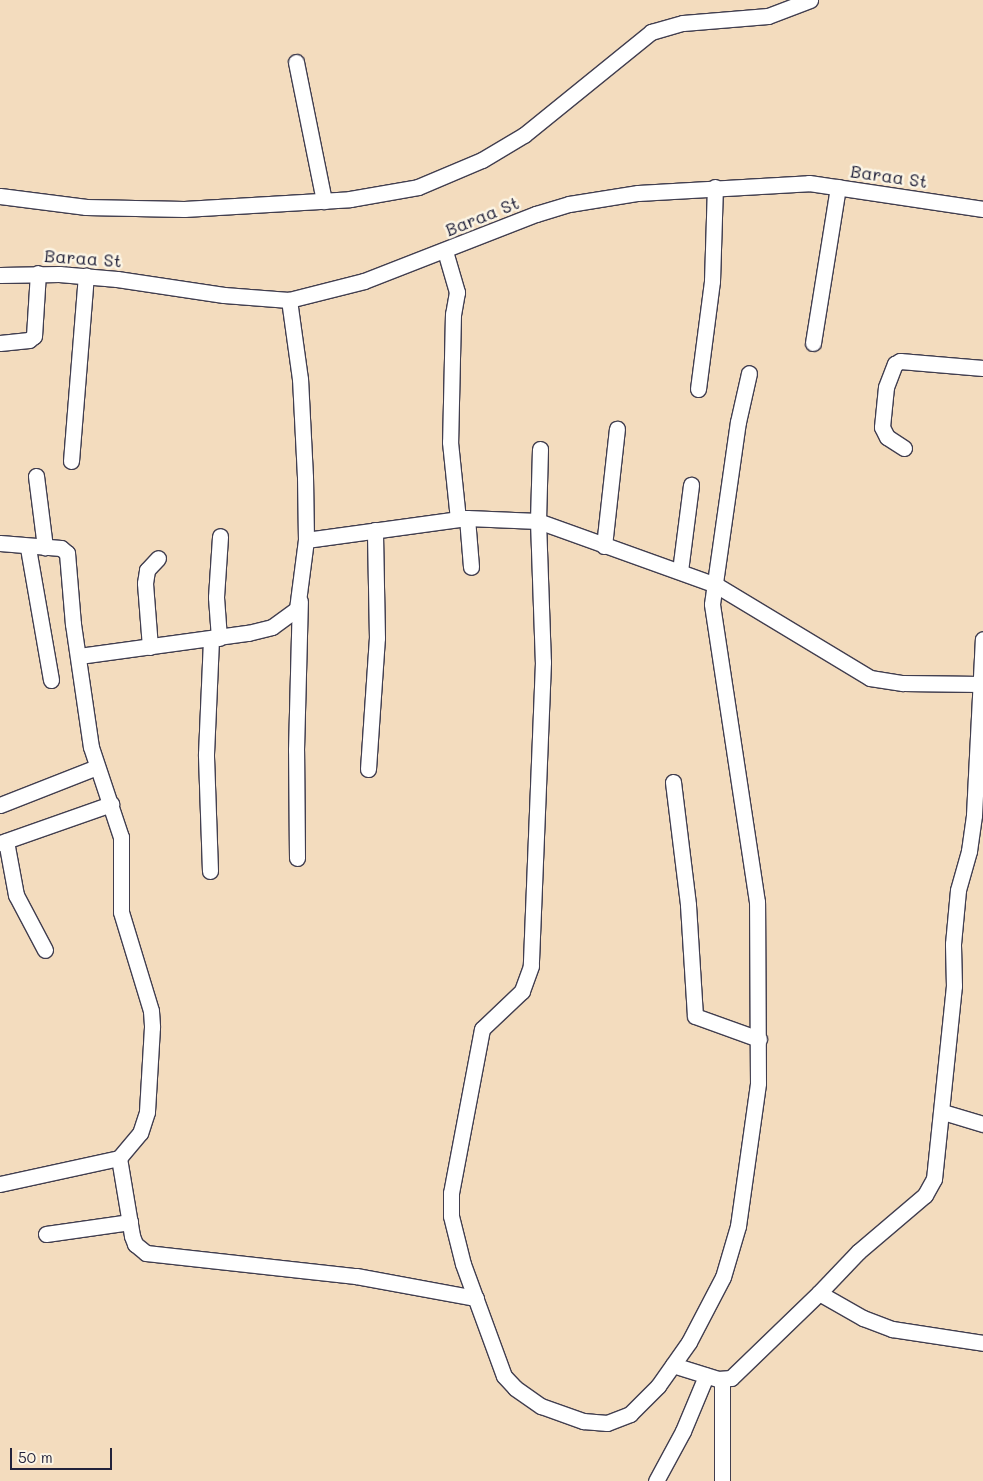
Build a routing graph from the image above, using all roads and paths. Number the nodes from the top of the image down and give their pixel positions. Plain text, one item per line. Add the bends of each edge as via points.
1 (810, 0) edge
2 (296, 62) dead end
3 (715, 187) junction
4 (838, 187) junction
5 (0, 196) edge
6 (324, 201) junction
7 (983, 209) edge
8 (445, 251) junction
9 (38, 273) junction
10 (0, 274) edge
11 (86, 276) junction
12 (289, 300) junction
13 (0, 343) edge
14 (813, 343) dead end
15 (983, 368) edge
16 (749, 373) dead end
17 (698, 389) dead end
18 (617, 429) dead end
19 (904, 448) dead end
20 (540, 449) dead end
21 (70, 461) dead end
22 (36, 476) dead end
23 (691, 485) dead end
24 (463, 519) junction
25 (538, 521) junction
26 (375, 530) junction
27 (220, 536) dead end
28 (306, 540) junction
29 (2, 546) edge
30 (604, 546) junction
31 (44, 547) junction
32 (28, 548) junction
33 (158, 558) dead end
34 (471, 567) dead end
35 (680, 571) junction
36 (716, 585) junction
37 (300, 599) junction
38 (215, 639) junction
39 (983, 639) edge
40 (150, 647) junction
41 (80, 656) junction
42 (51, 680) dead end
43 (981, 684) junction
44 (97, 768) junction
45 (368, 769) dead end
46 (673, 782) dead end
47 (111, 804) junction
48 (0, 805) edge
49 (3, 842) edge
50 (297, 858) dead end
51 (210, 870) dead end
52 (45, 950) dead end
53 (759, 1039) junction
54 (943, 1112) junction
55 (983, 1124) edge
56 (119, 1158) junction
57 (0, 1184) edge
58 (130, 1222) junction
59 (46, 1234) dead end
60 (820, 1293) junction
61 (476, 1298) junction
62 (983, 1343) edge
63 (673, 1365) junction
64 (706, 1376) junction
65 (722, 1379) junction
66 (656, 1481) edge
67 (722, 1481) edge

1 - 6 street via 768,16 662,26 640,39 524,135 482,160 418,188
2 - 6 street
3 - 4 street, Baraa St via 810,183
3 - 8 street, Baraa St via 638,193 570,204 489,231
3 - 17 street via 712,281
4 - 7 street, Baraa St
4 - 14 street
5 - 6 street via 130,210
8 - 12 street, Baraa St via 364,282
8 - 24 street via 457,292 453,314 450,442
9 - 10 street, Baraa St
9 - 11 street, Baraa St
9 - 13 street via 34,336 29,340
11 - 12 street, Baraa St via 224,295
11 - 21 street
12 - 28 street via 300,379
15 - 19 street via 900,361 895,364 886,387 882,427 887,437
16 - 36 street via 738,422
18 - 30 street
20 - 25 street
22 - 31 street
23 - 35 street
24 - 25 street
24 - 26 street
24 - 34 street
25 - 30 street
25 - 61 street via 544,662 531,966 522,991 482,1029 451,1193 455,1238
26 - 28 street
26 - 45 street via 377,644
27 - 38 street
28 - 37 street
29 - 32 street
30 - 35 street
31 - 32 street
31 - 41 street via 61,548 67,553 71,608
32 - 42 street
33 - 40 street via 147,570
35 - 36 street
36 - 43 street via 870,678 903,683
36 - 53 street via 713,612 756,902
37 - 38 street via 290,616 272,627
37 - 50 street
38 - 40 street
38 - 51 street via 206,754
39 - 43 street
40 - 41 street
41 - 44 street
43 - 54 street via 972,836 959,882 956,908 954,986 945,1057
44 - 47 street
44 - 48 street
46 - 53 street via 688,905 695,1016
47 - 49 street
47 - 56 street via 121,837 121,912 151,1011 152,1027 147,1112 140,1133
49 - 52 street via 16,895
53 - 63 street via 758,1083 731,1252 713,1300
54 - 55 street
54 - 60 street via 934,1179 928,1191 858,1252
56 - 57 street
56 - 58 street
58 - 59 street
58 - 61 street via 134,1244 146,1253 356,1276
60 - 62 street via 863,1318 892,1329
60 - 65 street via 743,1369
61 - 63 street via 504,1376 528,1397 575,1419 607,1423 630,1414 645,1402
63 - 64 street
64 - 65 street
64 - 66 street via 683,1431
65 - 67 street

